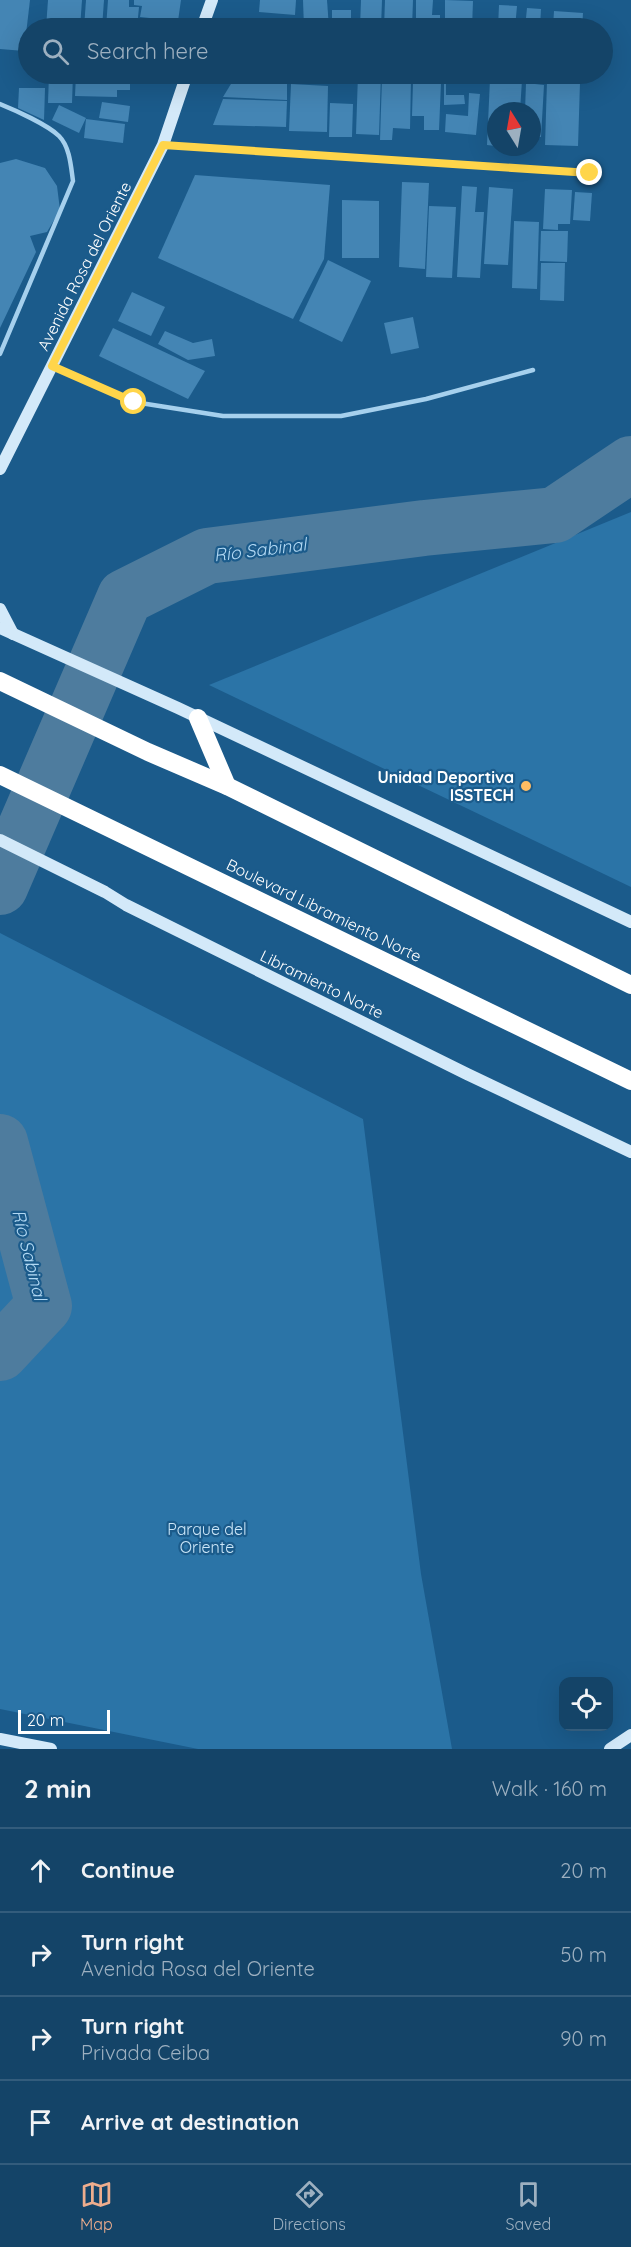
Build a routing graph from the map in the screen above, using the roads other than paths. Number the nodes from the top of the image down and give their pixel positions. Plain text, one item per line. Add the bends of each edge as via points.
1 (212, 0) edge
2 (206, 18) edge
3 (184, 84) edge
4 (0, 104) edge
5 (163, 145) junction
6 (590, 173) dead end
7 (0, 354) edge
8 (52, 366) junction
9 (533, 370) dead end
10 (0, 469) edge
11 (0, 609) edge
12 (0, 628) edge
13 (13, 634) junction
14 (4, 683) edge
15 (198, 718) junction
16 (0, 775) edge
17 (227, 786) junction
18 (0, 840) edge
19 (631, 922) edge
20 (631, 985) edge
21 (631, 1081) edge
22 (631, 1152) edge
23 (631, 1735) edge
24 (0, 1740) edge
25 (51, 1749) edge
26 (610, 1749) edge

1 - 2 street
3 - 5 street, Avenida Rosa del Oriente
4 - 7 lane via 60,136 71,160 73,182
5 - 6 street
5 - 8 street, Avenida Rosa del Oriente
8 - 9 lane via 134,402 223,416 341,416 426,399
8 - 10 street, Avenida Rosa del Oriente
11 - 13 street
12 - 13 street
13 - 15 street
14 - 17 highway
15 - 17 highway
15 - 19 street
16 - 21 highway, Boulevard Libramiento Norte
17 - 20 highway
18 - 22 street, Libramiento Norte
23 - 26 street
24 - 25 street

